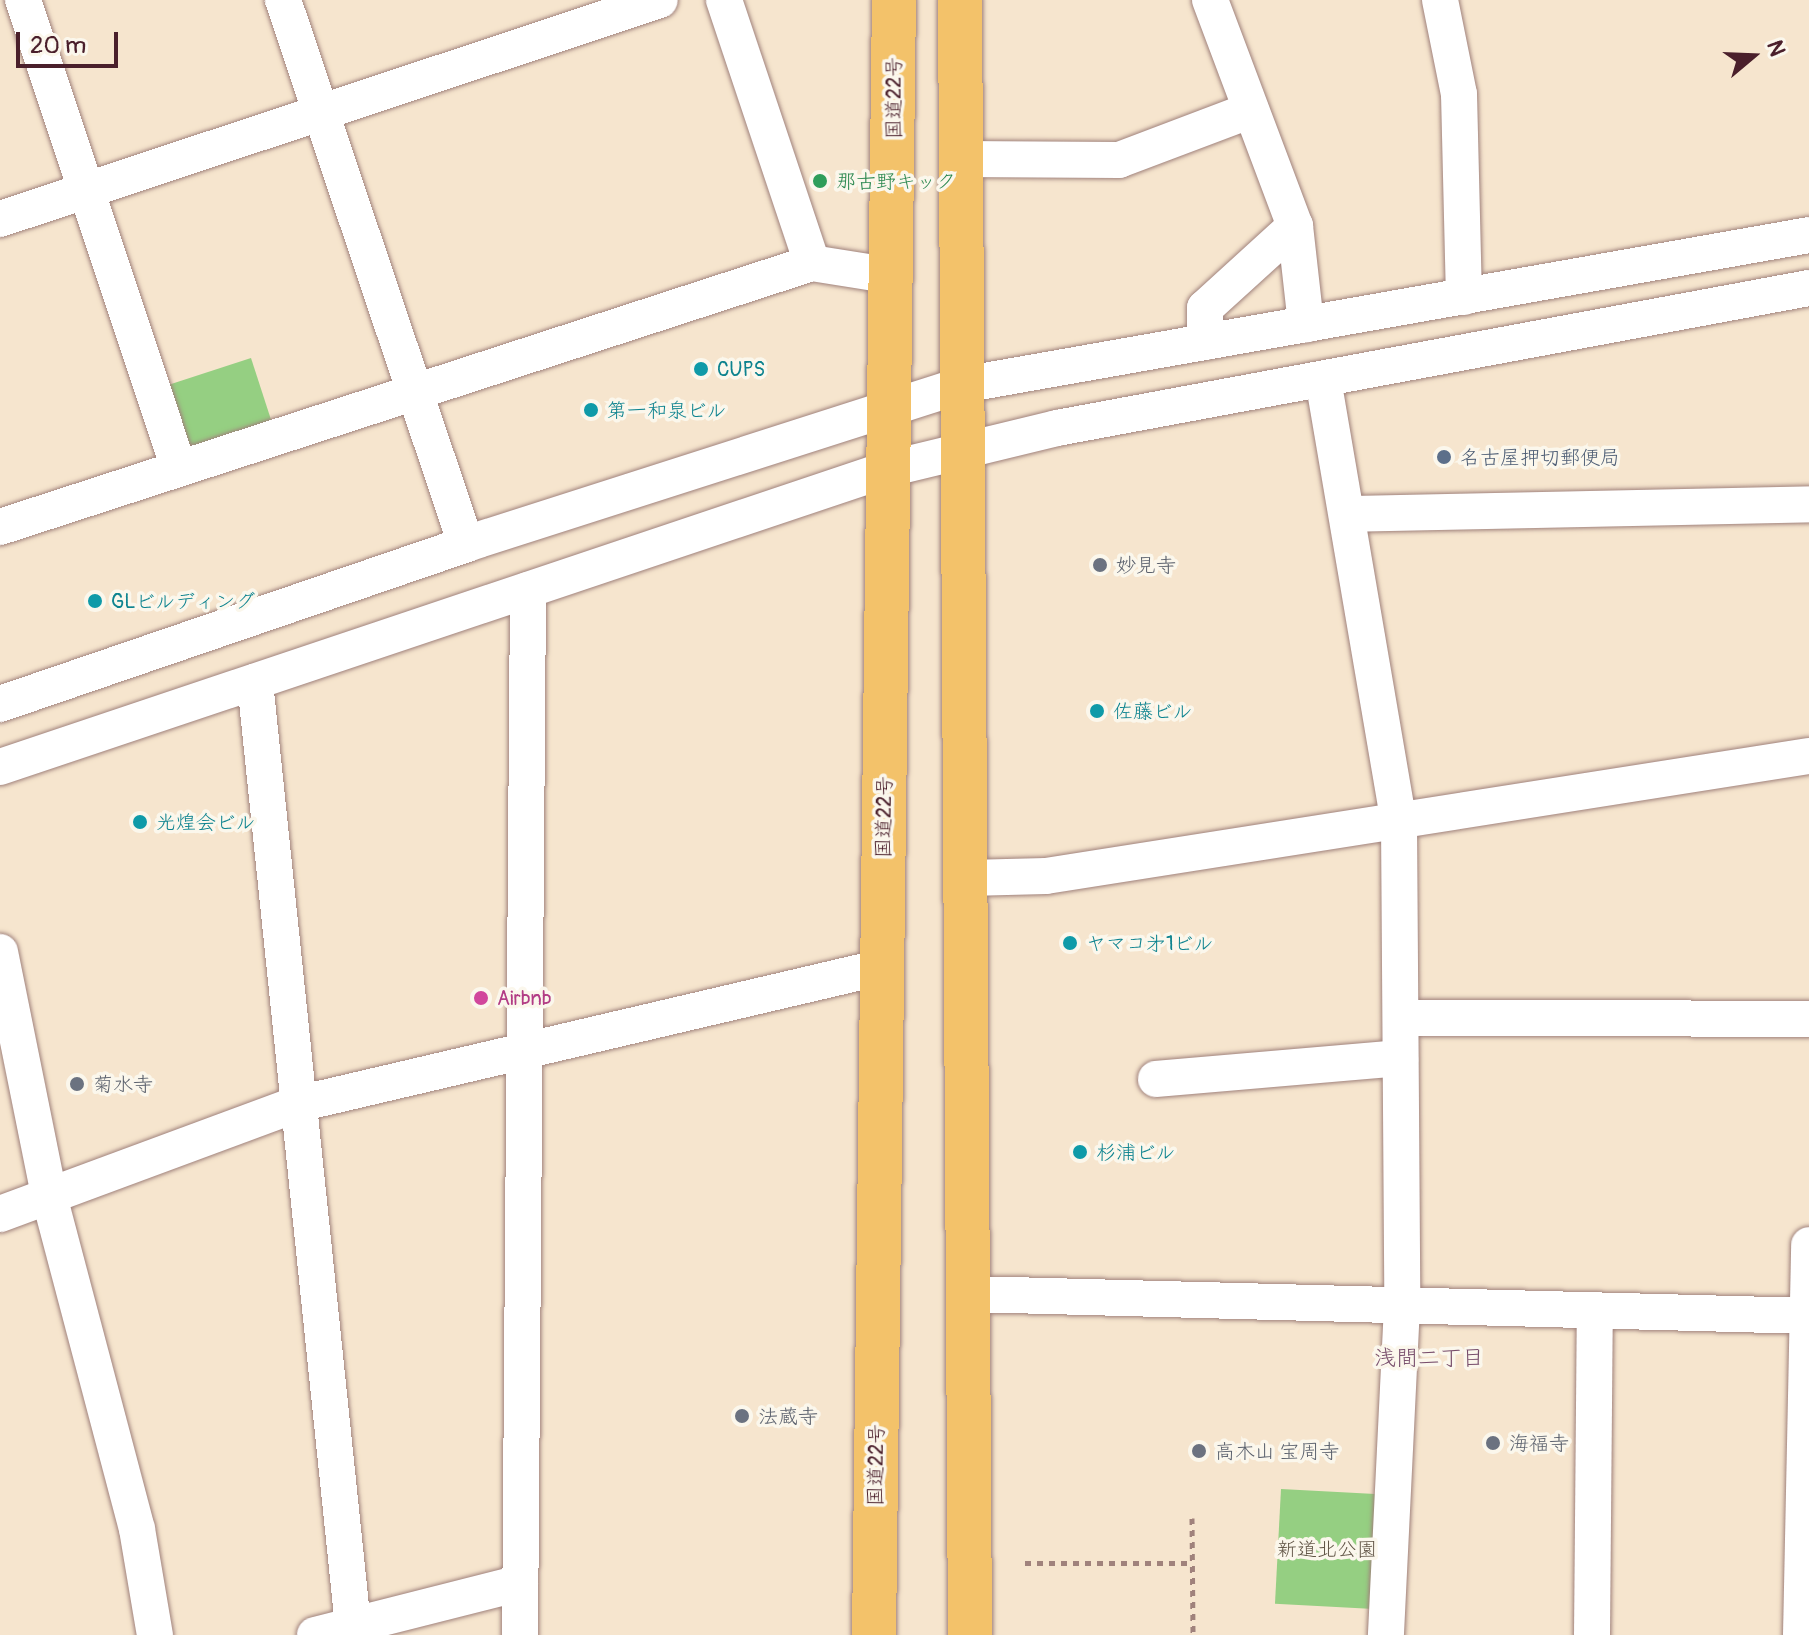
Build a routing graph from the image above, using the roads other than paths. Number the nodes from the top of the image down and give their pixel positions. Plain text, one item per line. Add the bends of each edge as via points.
1 (283, 0) edge
2 (660, 0) edge
3 (724, 0) edge
4 (894, 0) edge
5 (960, 0) edge
6 (1210, 0) edge
7 (1440, 0) edge
8 (23, 5) edge
9 (1251, 110) junction
10 (321, 112) junction
11 (960, 159) junction
12 (86, 190) junction
13 (0, 219) edge
14 (1295, 226) junction
15 (1809, 235) edge
16 (812, 263) junction
17 (893, 276) junction
18 (1809, 288) edge
19 (1464, 297) junction
20 (1306, 324) junction
21 (1205, 342) junction
22 (1323, 379) junction
23 (962, 385) junction
24 (414, 391) junction
25 (891, 405) junction
26 (964, 451) junction
27 (179, 468) junction
28 (888, 469) junction
29 (1809, 504) edge
30 (1347, 514) junction
31 (0, 527) edge
32 (466, 544) junction
33 (528, 590) junction
34 (255, 682) junction
35 (0, 704) edge
36 (1809, 756) edge
37 (0, 767) edge
38 (1399, 822) junction
39 (968, 878) junction
40 (0, 952) edge
41 (882, 967) junction
42 (1401, 1018) junction
43 (1809, 1019) edge
44 (525, 1051) junction
45 (1400, 1058) junction
46 (1156, 1079) dead end
47 (298, 1104) junction
48 (49, 1196) junction
49 (0, 1214) edge
50 (1809, 1245) edge
51 (971, 1294) junction
52 (1402, 1306) junction
53 (1595, 1311) junction
54 (1808, 1316) edge
55 (520, 1583) junction
56 (353, 1625) junction
57 (155, 1635) edge
58 (315, 1635) edge
59 (520, 1635) edge
60 (874, 1635) edge
61 (970, 1635) edge
62 (1386, 1635) edge
63 (1592, 1635) edge
64 (1801, 1635) edge

1 - 10 street
2 - 10 street
3 - 16 street
4 - 17 highway, 国道22号
5 - 11 highway
6 - 9 street
7 - 19 street via 1459,94
8 - 12 street
9 - 11 street via 1119,160
9 - 14 street
10 - 12 street
10 - 24 street
11 - 23 highway
12 - 13 street
12 - 27 street
14 - 20 street
14 - 21 street via 1205,308
15 - 19 street
16 - 17 street
16 - 24 street
17 - 25 highway, 国道22号
18 - 22 street
19 - 20 street
20 - 21 street
21 - 23 street
22 - 26 street
22 - 30 street
23 - 25 street
23 - 26 highway
24 - 27 street
24 - 32 street
25 - 28 highway, 国道22号
25 - 32 street
26 - 28 street
26 - 39 highway
27 - 31 street
28 - 33 street
28 - 41 highway, 国道22号
29 - 30 street
30 - 38 street
32 - 35 street
33 - 34 street
33 - 44 street
34 - 37 street
34 - 47 street
36 - 38 street
38 - 39 street via 1046,876
38 - 42 street
39 - 51 highway
40 - 48 street
41 - 44 street
41 - 60 highway, 国道22号
42 - 43 street
42 - 45 street
44 - 47 street
44 - 55 street
45 - 46 street
45 - 52 street
47 - 48 street
47 - 56 street
48 - 49 street
48 - 57 street via 137,1529
50 - 54 street
51 - 52 street
51 - 61 highway
52 - 53 street
52 - 62 street
53 - 54 street
53 - 63 street
54 - 64 street
55 - 56 street
55 - 59 street
56 - 58 street

